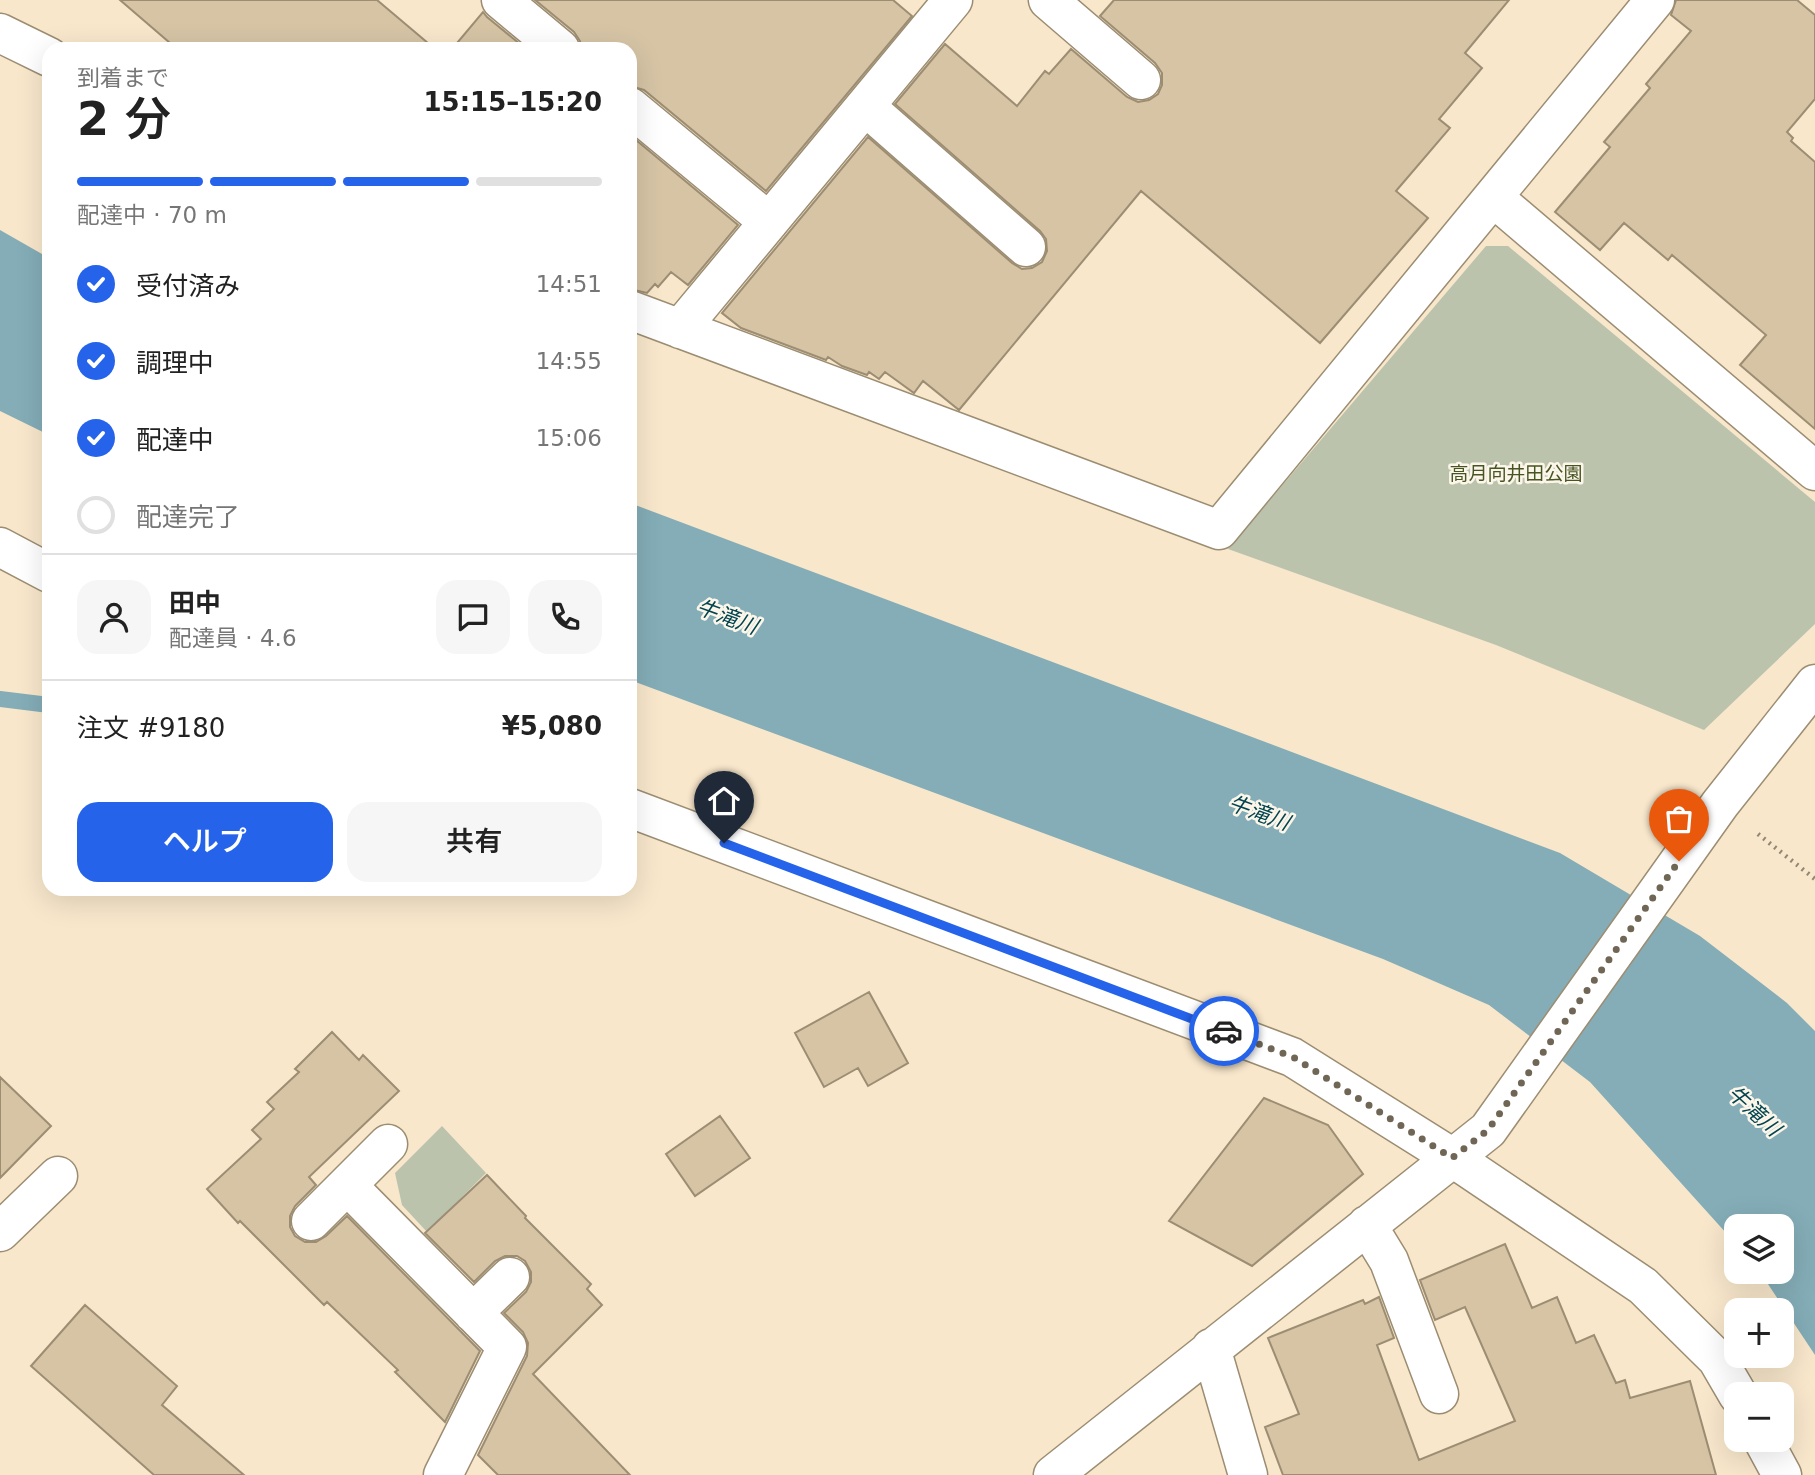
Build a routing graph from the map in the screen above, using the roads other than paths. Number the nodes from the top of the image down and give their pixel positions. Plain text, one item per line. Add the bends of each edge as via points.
1 (501, 0) edge
2 (953, 0) edge
3 (1048, 0) edge
4 (1655, 0) edge
5 (0, 33) edge
6 (552, 42) edge
7 (42, 54) edge
8 (1141, 80) dead end
9 (865, 106) junction
10 (637, 113) edge
11 (1494, 198) junction
12 (769, 222) junction
13 (1026, 247) dead end
14 (637, 313) edge
15 (680, 329) junction
16 (1815, 471) edge
17 (0, 547) edge
18 (42, 569) edge
19 (1815, 684) edge
20 (637, 811) edge
21 (388, 1144) dead end
22 (1452, 1158) junction
23 (58, 1176) dead end
24 (347, 1185) junction
25 (311, 1221) dead end
26 (1367, 1224) junction
27 (0, 1232) edge
28 (510, 1277) dead end
29 (473, 1313) junction
30 (1211, 1348) junction
31 (1730, 1382) edge
32 (1439, 1394) dead end
33 (1770, 1452) edge
34 (443, 1475) edge
35 (1053, 1475) edge
36 (1248, 1475) edge
37 (1782, 1475) edge

1 - 6 street
2 - 9 street
3 - 8 street
4 - 11 street
5 - 7 street
9 - 12 street
9 - 13 street
10 - 12 street
11 - 15 street via 1219,530
11 - 16 street
12 - 15 street
14 - 15 street
17 - 18 street
19 - 22 street via 1720,804 1488,1130
20 - 22 street via 1293,1057
21 - 24 street
22 - 26 street
22 - 31 street via 1643,1286 1717,1359
23 - 27 street
24 - 25 street
24 - 29 street
26 - 30 street
26 - 32 street via 1389,1261
28 - 29 street
29 - 34 street via 507,1347
30 - 35 street
30 - 36 street
33 - 37 street

